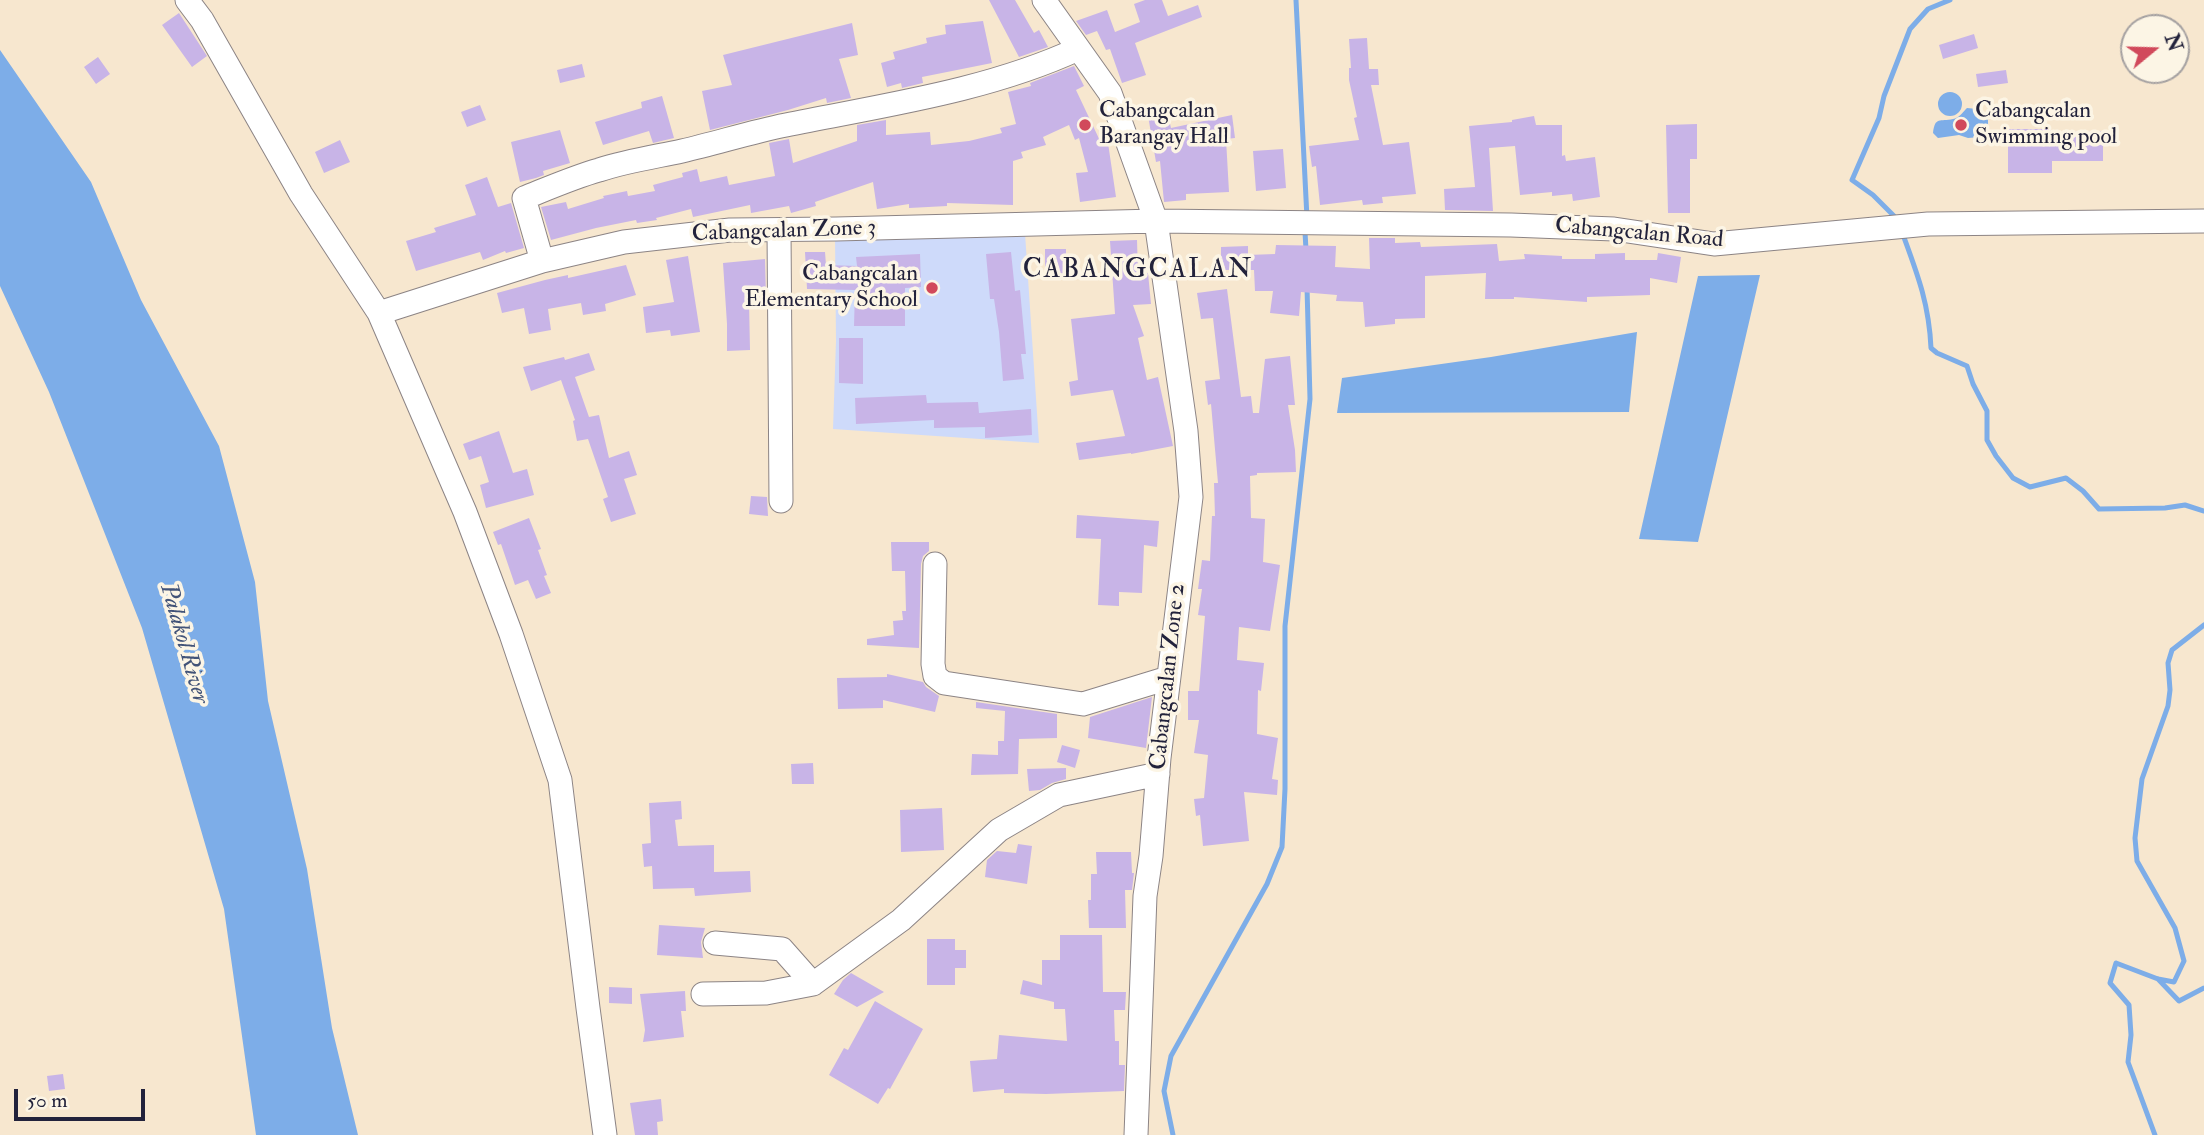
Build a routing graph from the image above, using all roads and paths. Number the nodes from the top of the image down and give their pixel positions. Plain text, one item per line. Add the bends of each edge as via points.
1 (187, 0) edge
2 (1044, 0) edge
3 (1079, 49) junction
4 (1156, 220) junction
5 (2204, 221) edge
6 (779, 230) junction
7 (542, 261) junction
8 (379, 313) junction
9 (781, 501) dead end
10 (935, 564) dead end
11 (1168, 678) junction
12 (1158, 774) junction
13 (715, 943) dead end
14 (813, 984) junction
15 (703, 994) dead end
16 (605, 1135) edge
17 (1136, 1135) edge

1 - 8 street via 301,194
2 - 3 street, Cabangcalan Zone 2
3 - 4 street, Cabangcalan Zone 2 via 1110,93
3 - 7 street via 976,84 629,161 524,198
4 - 5 street, Cabangcalan Road via 1524,225 1614,229 1714,244 1927,224
4 - 6 street, Cabangcalan Zone 3
4 - 11 street, Cabangcalan Zone 2 via 1191,497
6 - 7 street, Cabangcalan Zone 3 via 730,230 624,242
6 - 9 street
7 - 8 street, Cabangcalan Zone 3
8 - 16 street via 469,524 560,779
10 - 11 street via 933,664 935,676 944,683 1083,704
11 - 12 street, Cabangcalan Zone 2
12 - 14 street via 1059,795 999,830 901,920
12 - 17 street, Cabangcalan Zone 2 via 1145,897
13 - 14 street via 782,949
14 - 15 street via 766,993

